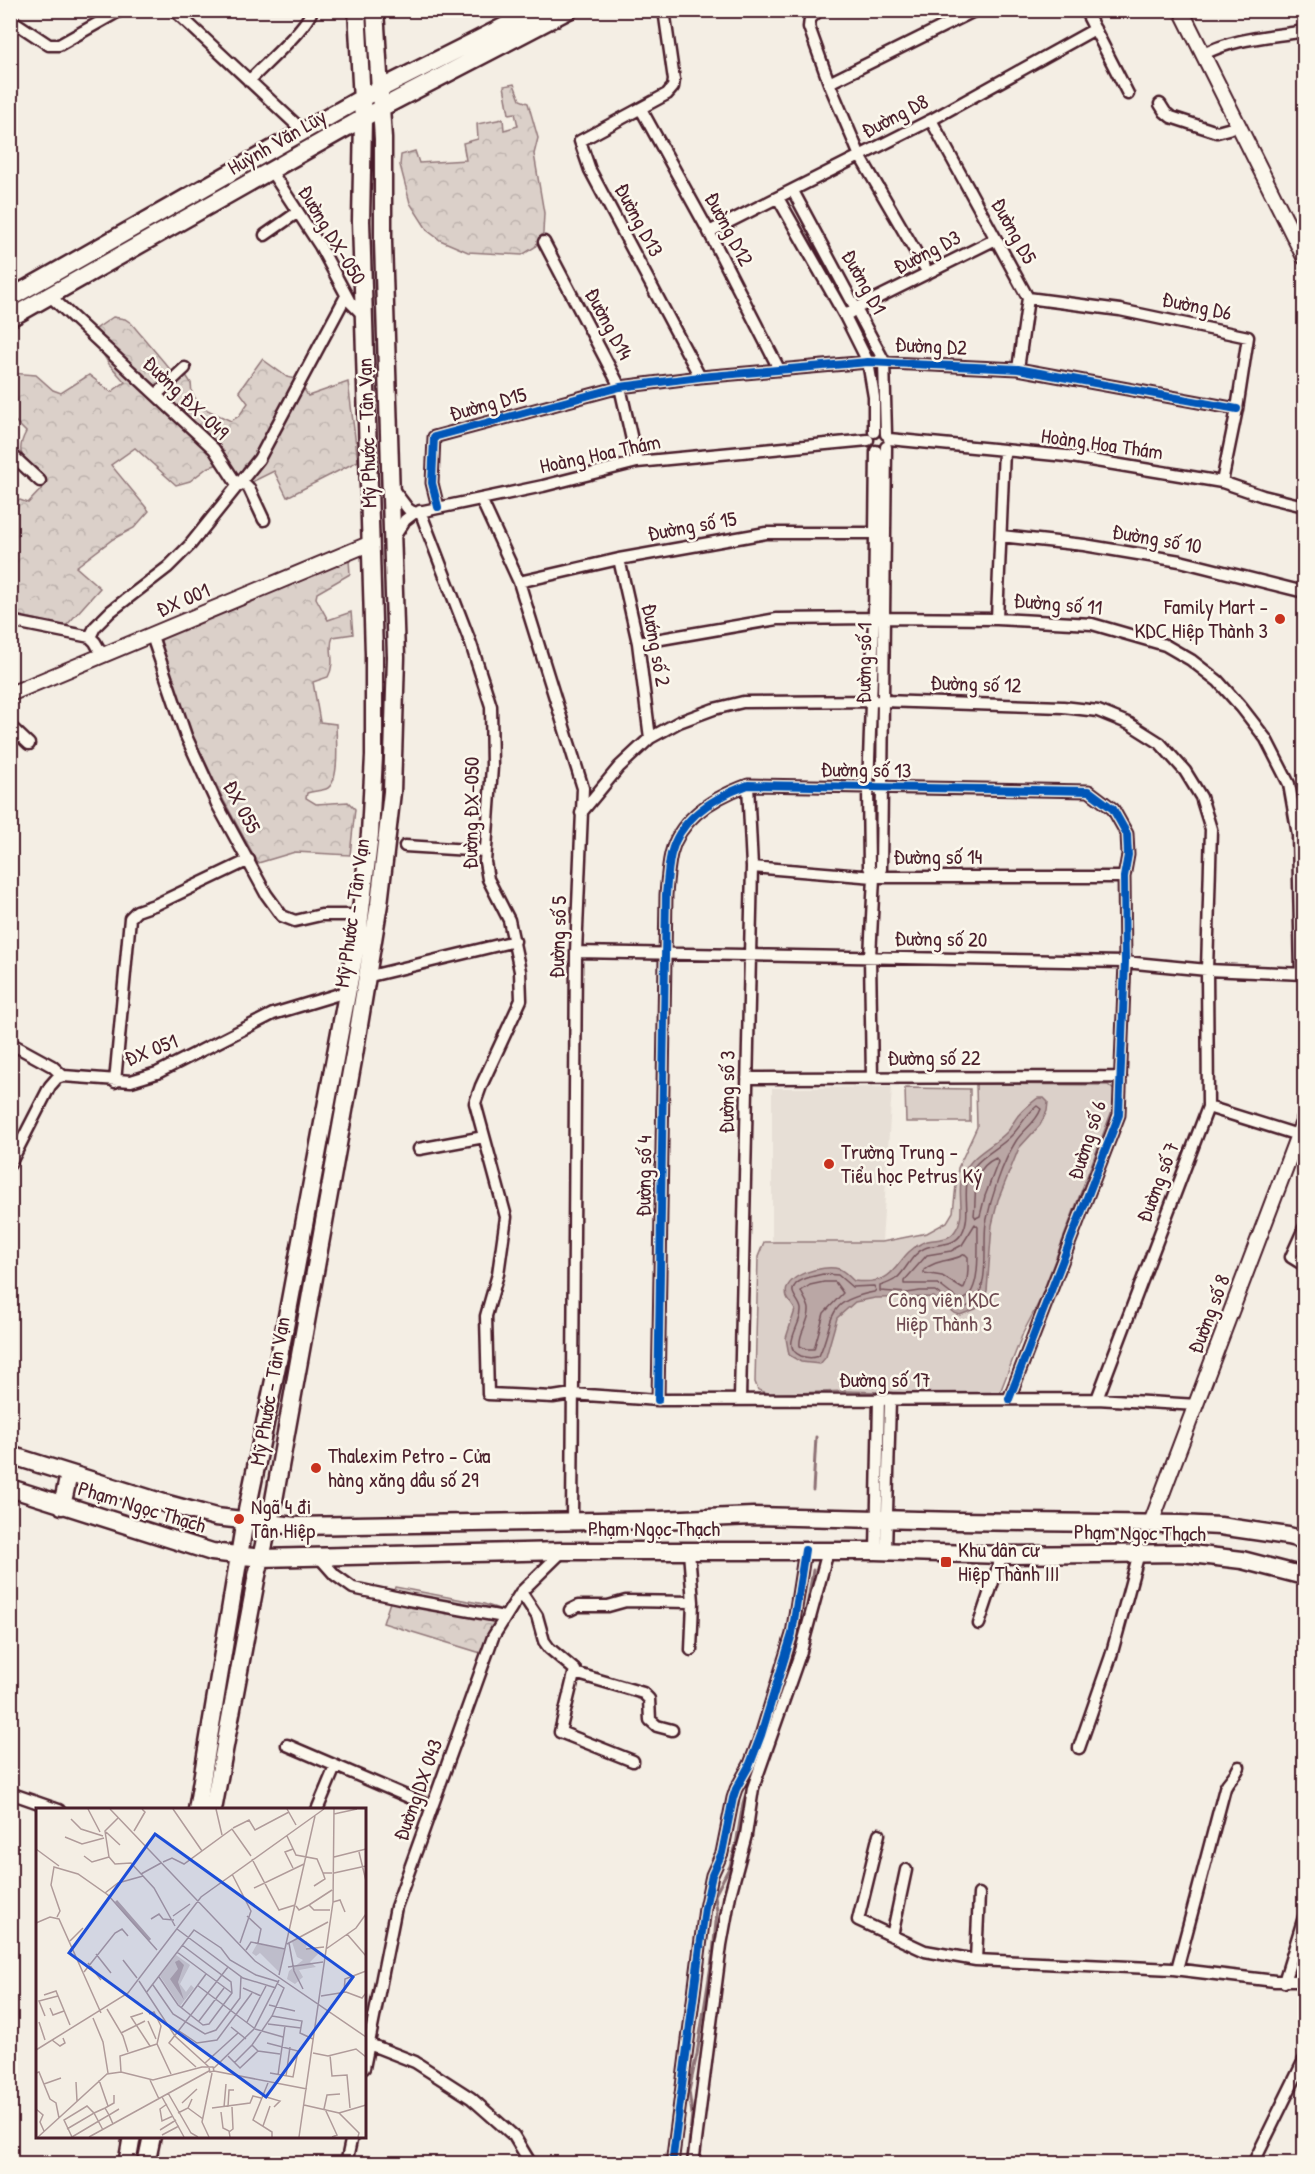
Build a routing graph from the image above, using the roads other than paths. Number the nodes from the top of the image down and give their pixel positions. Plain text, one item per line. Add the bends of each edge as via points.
1 (121, 10) edge
2 (312, 10) edge
3 (357, 10) edge
4 (375, 10) edge
5 (537, 10) edge
6 (569, 10) edge
7 (664, 10) edge
8 (819, 10) edge
9 (976, 10) edge
10 (1085, 10) edge
11 (1181, 10) edge
12 (179, 12) edge
13 (10, 19) edge
14 (1095, 29) junction
15 (1305, 31) edge
16 (1202, 55) junction
17 (249, 81) junction
18 (829, 83) junction
19 (380, 89) junction
20 (1128, 94) dead end
21 (360, 99) junction
22 (1160, 104) dead end
23 (381, 108) junction
24 (641, 109) junction
25 (363, 119) junction
26 (931, 120) junction
27 (1239, 126) junction
28 (302, 130) junction
29 (860, 156) junction
30 (271, 171) junction
31 (793, 191) junction
32 (778, 198) junction
33 (298, 212) junction
34 (709, 232) junction
35 (265, 235) dead end
36 (996, 239) junction
37 (818, 240) junction
38 (544, 242) dead end
39 (807, 247) junction
40 (1305, 256) edge
41 (928, 273) junction
42 (50, 296) junction
43 (346, 296) junction
44 (10, 298) edge
45 (1028, 298) junction
46 (857, 308) junction
47 (364, 316) junction
48 (845, 316) junction
49 (10, 318) edge
50 (884, 361) junction
51 (868, 362) junction
52 (185, 368) dead end
53 (779, 369) junction
54 (1018, 369) junction
55 (700, 377) junction
56 (620, 387) junction
57 (157, 394) junction
58 (1238, 409) junction
59 (871, 436) junction
60 (884, 443) junction
61 (1004, 450) junction
62 (10, 453) edge
63 (637, 462) junction
64 (40, 481) dead end
65 (1222, 482) junction
66 (238, 486) junction
67 (392, 488) junction
68 (481, 500) junction
69 (1305, 506) edge
70 (438, 507) junction
71 (417, 512) junction
72 (264, 520) dead end
73 (875, 533) junction
74 (1001, 536) junction
75 (393, 539) junction
76 (371, 543) junction
77 (619, 560) junction
78 (519, 582) junction
79 (1305, 592) edge
80 (880, 618) junction
81 (997, 619) junction
82 (10, 621) edge
83 (152, 636) junction
84 (90, 638) junction
85 (638, 643) junction
86 (103, 656) junction
87 (10, 694) edge
88 (871, 701) junction
89 (883, 701) junction
90 (10, 726) edge
91 (650, 738) junction
92 (29, 744) dead end
93 (748, 785) junction
94 (868, 788) junction
95 (881, 788) junction
96 (581, 813) junction
97 (405, 846) dead end
98 (485, 851) junction
99 (249, 860) junction
100 (752, 867) junction
101 (874, 877) junction
102 (1124, 877) junction
103 (361, 915) junction
104 (515, 941) junction
105 (576, 952) junction
106 (665, 953) junction
107 (748, 955) junction
108 (870, 957) junction
109 (1125, 962) junction
110 (1208, 970) junction
111 (1303, 974) edge
112 (366, 977) junction
113 (346, 992) junction
114 (10, 1043) edge
115 (63, 1076) junction
116 (1121, 1077) junction
117 (747, 1078) junction
118 (872, 1078) junction
119 (115, 1082) junction
120 (1208, 1107) junction
121 (1305, 1119) edge
122 (1298, 1135) junction
123 (484, 1137) junction
124 (419, 1149) dead end
125 (10, 1164) edge
126 (1305, 1228) edge
127 (1305, 1265) edge
128 (488, 1394) joint
129 (572, 1394) junction
130 (740, 1399) junction
131 (884, 1399) junction
132 (1009, 1399) junction
133 (1097, 1399) junction
134 (658, 1400) junction
135 (1197, 1405) junction
136 (10, 1455) edge
137 (69, 1474) junction
138 (10, 1488) edge
139 (62, 1506) junction
140 (882, 1519) junction
141 (245, 1520) junction
142 (572, 1521) junction
143 (1151, 1523) junction
144 (269, 1524) junction
145 (1305, 1540) edge
146 (805, 1550) junction
147 (563, 1551) junction
148 (828, 1551) junction
149 (881, 1551) junction
150 (689, 1552) junction
151 (1139, 1553) junction
152 (1002, 1555) junction
153 (241, 1556) junction
154 (319, 1557) junction
155 (261, 1558) junction
156 (1305, 1576) edge
157 (521, 1592) junction
158 (693, 1602) junction
159 (570, 1610) dead end
160 (504, 1617) junction
161 (979, 1624) dead end
162 (691, 1650) dead end
163 (575, 1672) junction
164 (672, 1730) dead end
165 (287, 1745) dead end
166 (1079, 1748) dead end
167 (633, 1761) dead end
168 (335, 1767) junction
169 (1239, 1767) dead end
170 (10, 1793) edge
171 (432, 1807) junction
172 (56, 1808) edge
173 (197, 1808) edge
174 (213, 1808) edge
175 (317, 1808) edge
176 (879, 1834) dead end
177 (906, 1870) dead end
178 (979, 1894) dead end
179 (1305, 1917) edge
180 (892, 1936) junction
181 (976, 1960) junction
182 (1177, 1969) junction
183 (1305, 1981) edge
184 (1284, 1982) junction
185 (369, 2044) junction
186 (366, 2060) edge
187 (1305, 2060) edge
188 (132, 2138) edge
189 (152, 2138) edge
190 (352, 2138) edge
191 (127, 2163) edge
192 (146, 2163) edge
193 (346, 2163) edge
194 (531, 2163) edge
195 (672, 2163) edge
196 (693, 2163) edge
197 (1253, 2163) edge

1 - 13 street via 59,45 49,45
2 - 17 street via 300,30
3 - 21 main road, Mỹ Phước - Tân Vạn
4 - 19 main road, Mỹ Phước - Tân Vạn
5 - 19 main road, Huỳnh Văn Lũy
6 - 23 main road, Huỳnh Văn Lũy
7 - 24 street via 673,87
8 - 18 street via 810,19 809,27
9 - 18 street
10 - 14 street
11 - 16 street
12 - 17 street
14 - 20 street
14 - 26 street, Đường D8
15 - 16 street via 1232,42
16 - 27 street
17 - 28 street
18 - 29 street
19 - 21 main road, Huỳnh Văn Lũy
19 - 23 main road, Mỹ Phước - Tân Vạn
21 - 25 main road, Mỹ Phước - Tân Vạn
21 - 28 main road, Huỳnh Văn Lũy
22 - 27 street via 1171,117 1217,132
23 - 25 main road, Huỳnh Văn Lũy
23 - 67 main road, Mỹ Phước - Tân Vạn
24 - 34 street, Đường D12
24 - 55 street, Đường D13 via 580,141 590,170
25 - 30 main road, Huỳnh Văn Lũy
25 - 47 main road, Mỹ Phước - Tân Vạn
26 - 29 street, Đường D8
26 - 36 street, Đường D5
27 - 40 street
28 - 44 main road, Huỳnh Văn Lũy
29 - 31 street, Đường D8
29 - 41 street
30 - 33 street, Đường DX-050
30 - 42 main road, Huỳnh Văn Lũy
31 - 32 street, Đường D8
31 - 37 street, Đường D1
32 - 34 street, Đường D8
32 - 39 street, Đường D1
33 - 35 street
33 - 43 street, Đường DX-050
34 - 53 street, Đường D12
36 - 41 street, Đường D3
36 - 45 street, Đường D5
37 - 39 street
37 - 46 street, Đường D1
38 - 56 street, Đường D14
39 - 48 street, Đường D1
41 - 46 street, Đường D3
42 - 49 main road, Huỳnh Văn Lũy
42 - 57 street, Đường ĐX-049
43 - 47 street, Đường DX-050
43 - 66 street via 263,453
45 - 54 street, Đường D5
45 - 58 street, Đường D6 via 1120,310 1248,337
46 - 48 street, Đường D3
46 - 50 street, Đường D1
47 - 76 main road, Mỹ Phước - Tân Vạn
48 - 51 street, Đường D1
50 - 51 street, Đường D2
50 - 54 street, Đường D2
50 - 60 street, Đường D1
51 - 53 street, Đường D2
51 - 59 street, Đường D1 via 874,397
52 - 57 street
53 - 55 street, Đường D2
54 - 58 street, Đường D2
55 - 56 street, Đường D2
56 - 63 street, Đường D14
56 - 70 street, Đường D15 via 434,437 432,483
57 - 66 street, Đường ĐX-049 via 214,449
58 - 65 street, Đường D6
59 - 60 street, Hoàng Hoa Thám via 882,431
59 - 60 street via 871,449
59 - 63 street, Hoàng Hoa Thám
60 - 61 street, Hoàng Hoa Thám
60 - 73 street, Đường số 1
60 - 80 street, Đường số 1
61 - 65 street, Hoàng Hoa Thám via 1066,456
61 - 74 street
62 - 64 street
63 - 68 street, Hoàng Hoa Thám
65 - 69 street, Hoàng Hoa Thám
66 - 72 street, Đường ĐX-049 via 244,483 249,488
66 - 84 street via 176,560 111,611
67 - 71 street via 405,506
67 - 75 main road, Mỹ Phước - Tân Vạn
68 - 70 street, Hoàng Hoa Thám
68 - 78 street, Đường số 5
70 - 71 street, Hoàng Hoa Thám
71 - 75 street via 405,520
71 - 98 street, Đường ĐX-050 via 471,644 491,706 492,767
73 - 77 street, Đường số 15 via 766,532
73 - 80 street, Đường số 1
74 - 79 street, Đường số 10 via 1180,561
74 - 81 street
75 - 112 main road, Mỹ Phước - Tân Vạn via 396,657 392,792
76 - 83 street, ĐX 001
76 - 103 main road, Mỹ Phước - Tân Vạn via 374,767
77 - 78 street, Đường số 15
77 - 85 street, Đướng số 2
78 - 96 street, Đường số 5 via 583,788
80 - 81 street, Đường số 11
80 - 85 street, Đường số 11 via 777,619
80 - 88 street, Đường số 1
80 - 89 street, Đường số 1
81 - 111 street, Đường số 11 via 1092,624 1165,645 1218,681 1242,708 1266,739 1289,784 1298,835
82 - 84 street
83 - 86 street, ĐX 001
83 - 99 street, ĐX 055 via 186,736
84 - 86 street
85 - 91 street, Đướng số 2
86 - 87 street, ĐX 001
88 - 89 street, Đường số 12
88 - 91 street, Đường số 12 via 743,702 679,722
88 - 94 street, Đường số 1
89 - 95 street, Đường số 1
89 - 110 street, Đường số 12 via 1098,711 1130,724 1160,743 1185,771 1201,798 1210,829
90 - 92 street
91 - 96 street, Đường số 12
93 - 94 street, Đường số 13
93 - 100 street, Đường số 3
93 - 106 street, Đường số 13 via 725,793 695,813 671,853
94 - 95 street, Đường số 13
94 - 101 street, Đường số 1 via 869,867
95 - 101 street, Đường số 1 via 881,869
95 - 102 street, Đường số 13 via 1089,791 1113,809 1127,834
96 - 105 street, Đường số 5
97 - 98 street
98 - 104 street, Đường ĐX-050 via 488,879
99 - 103 street, ĐX 055 via 282,916 295,921 321,915
99 - 119 street via 137,911 130,918
100 - 101 street, Đường số 14
100 - 107 street, Đường số 3
101 - 102 street, Đường số 14
101 - 108 street, Đường số 1
102 - 109 street, Đường số 6
103 - 113 main road, Mỹ Phước - Tân Vạn
104 - 112 street
104 - 123 street, Đường ĐX-050 via 521,1000 475,1103
105 - 106 street, Đường số 20
105 - 129 street, Đường số 5
106 - 107 street, Đường số 20
106 - 134 street, Đường số 4
107 - 108 street, Đường số 20
107 - 117 street, Đường số 3
108 - 109 street, Đường số 20
108 - 118 street, Đường số 1
109 - 110 street, Đường số 20
109 - 116 street, Đường số 6
110 - 111 street, Đường số 20
110 - 120 street, Đường số 7
112 - 144 main road, Mỹ Phước - Tân Vạn
113 - 119 street, ĐX 051 via 273,1014 157,1073 131,1082
113 - 141 main road, Mỹ Phước - Tân Vạn via 285,1327
114 - 115 street
115 - 119 street, ĐX 051
115 - 125 street via 50,1086
116 - 118 street, Đường số 22
116 - 132 street, Đường số 6 via 1119,1115
117 - 118 street, Đường số 22
117 - 130 street, Đường số 3
120 - 122 street
120 - 133 street, Đường số 7
121 - 122 street, Đường số 8
122 - 135 street, Đường số 8
123 - 124 street
123 - 128 street, Đường ĐX-050 via 506,1217 498,1274 486,1316
126 - 127 street via 1291,1257
128 - 129 street, Đường số 17
129 - 134 street, Đường số 17
129 - 142 street, Đường số 5
130 - 131 street, Đường số 17
130 - 134 street, Đường số 17
131 - 132 street, Đường số 17
131 - 140 street
132 - 133 street, Đường số 17
133 - 135 street, Đường số 17
135 - 143 street, Đường số 8
136 - 137 main road, Phạm Ngọc Thạch
137 - 139 main road
137 - 141 main road, Phạm Ngọc Thạch via 164,1503
138 - 139 main road, Phạm Ngọc Thạch
139 - 153 main road, Phạm Ngọc Thạch via 212,1552
140 - 142 main road, Phạm Ngọc Thạch via 753,1516
140 - 143 main road, Phạm Ngọc Thạch
140 - 149 street
141 - 144 main road, Phạm Ngọc Thạch
141 - 153 main road, Mỹ Phước - Tân Vạn
142 - 144 main road, Phạm Ngọc Thạch
143 - 145 main road, Phạm Ngọc Thạch via 1221,1526
144 - 155 main road, Mỹ Phước - Tân Vạn
146 - 148 main road, Phạm Ngọc Thạch
146 - 150 main road, Phạm Ngọc Thạch
146 - 195 street via 792,1634 761,1735 736,1788 722,1853 712,1875
147 - 150 main road, Phạm Ngọc Thạch
147 - 154 main road, Phạm Ngọc Thạch
147 - 157 street, Đường DX 043
148 - 149 main road, Phạm Ngọc Thạch
148 - 196 street via 801,1651 753,1788 721,1945
149 - 152 main road, Phạm Ngọc Thạch
150 - 158 street
151 - 152 main road, Phạm Ngọc Thạch
151 - 156 main road, Phạm Ngọc Thạch via 1242,1560
151 - 166 street via 1111,1656
152 - 161 street
153 - 155 main road, Phạm Ngọc Thạch
153 - 173 main road, Mỹ Phước - Tân Vạn
154 - 155 main road, Phạm Ngọc Thạch
154 - 160 street via 353,1588
155 - 174 main road, Mỹ Phước - Tân Vạn
157 - 160 street, Đường DX 043
157 - 163 street via 537,1616 544,1641
158 - 159 street via 626,1601
158 - 162 street
160 - 171 street, Đường DX 043
163 - 164 street via 643,1693 649,1699 650,1720
163 - 167 street via 560,1732
165 - 168 street
168 - 171 street
168 - 175 street
169 - 182 street via 1225,1788
170 - 172 street
171 - 185 street, Đường DX 043 via 396,1907
176 - 180 street via 858,1920
177 - 180 street
178 - 181 street
179 - 184 street
180 - 181 street via 925,1951
181 - 182 street
182 - 184 street
183 - 184 street
185 - 186 street, Đường DX 043
185 - 194 street via 415,2062 471,2098 514,2136
187 - 197 street
188 - 191 main road
189 - 192 main road
190 - 193 street

